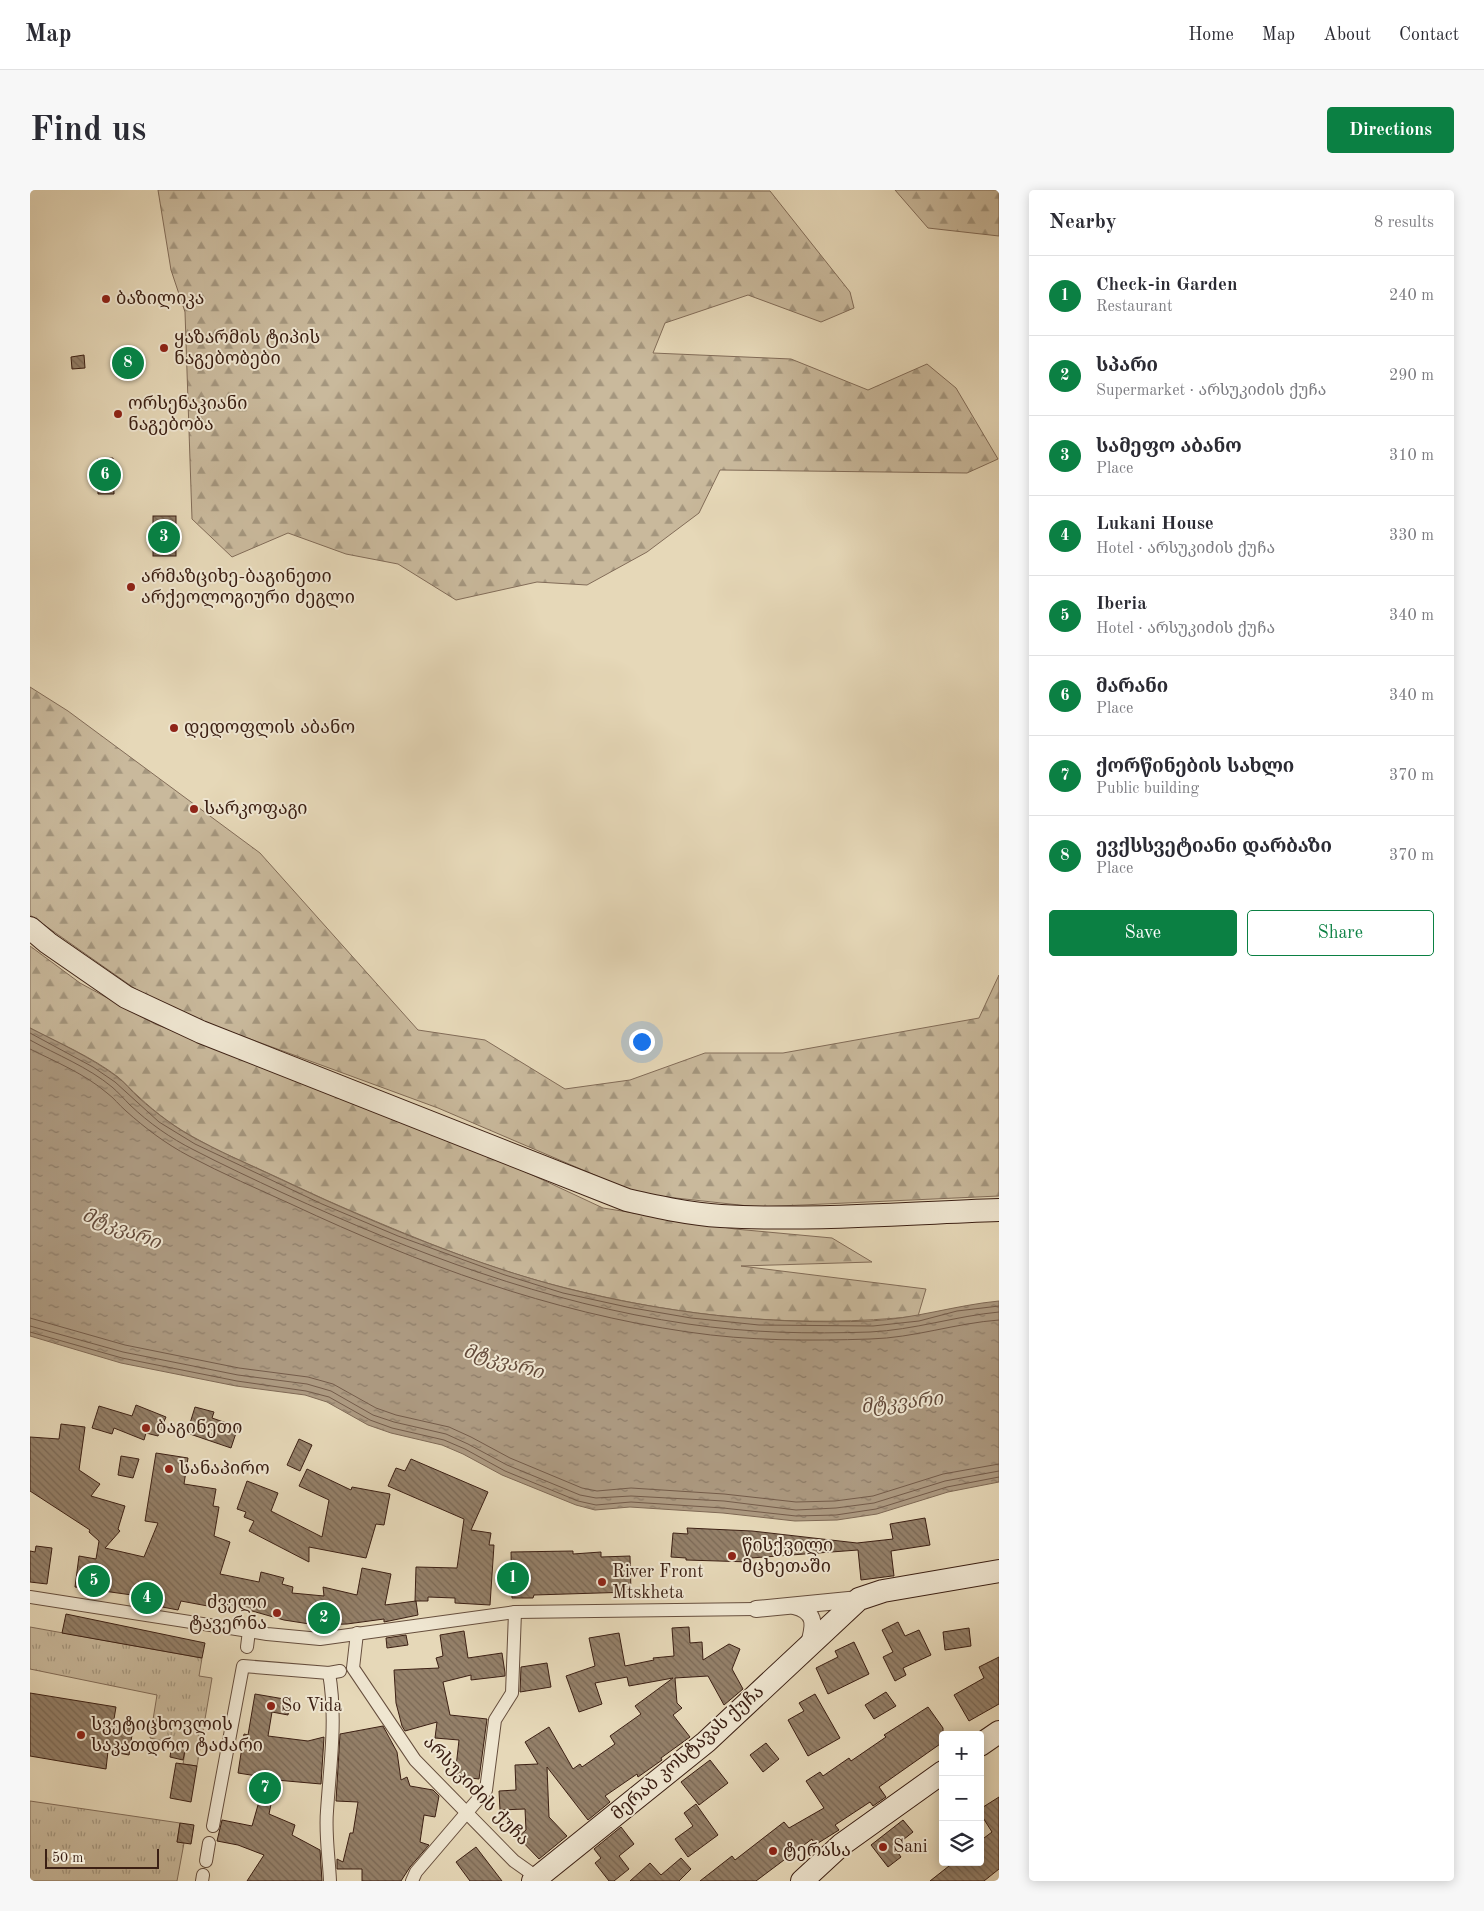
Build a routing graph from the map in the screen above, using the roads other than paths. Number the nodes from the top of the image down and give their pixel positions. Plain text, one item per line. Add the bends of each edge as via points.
1 (30, 928) edge
2 (999, 1210) edge
3 (999, 1571) edge
4 (30, 1597) edge
5 (859, 1599) junction
6 (794, 1606) junction
7 (756, 1609) joint
8 (515, 1612) junction
9 (249, 1630) junction
10 (357, 1633) junction
11 (808, 1647) junction
12 (243, 1666) junction
13 (340, 1670) junction
14 (999, 1732) edge
15 (984, 1742) edge
16 (939, 1775) edge
17 (467, 1812) junction
18 (213, 1826) dead end
19 (209, 1843) dead end
20 (206, 1861) dead end
21 (540, 1880) edge
22 (330, 1881) edge
23 (412, 1881) edge
24 (802, 1881) edge

1 - 2 main road via 126,997 201,1032 627,1200 720,1216 783,1218
3 - 5 main road via 883,1591
4 - 9 street
5 - 6 street
5 - 11 main road, მერაბ კოსტავას ქუჩა
6 - 7 street
6 - 11 street via 802,1608 813,1620 814,1629
7 - 8 street
8 - 10 street
8 - 17 street via 512,1693 495,1720 486,1790
9 - 10 street via 320,1639
9 - 12 street
10 - 13 street
11 - 21 main road, მერაბ კოსტავას ქუჩა via 706,1742
12 - 13 street
12 - 18 street
13 - 17 street, არსუკიძის ქუჩა via 415,1760
13 - 22 street via 332,1692 333,1744 326,1814
14 - 15 main road
16 - 24 main road via 841,1845
17 - 21 street, არსუკიძის ქუჩა via 514,1861
17 - 23 street
19 - 20 street

